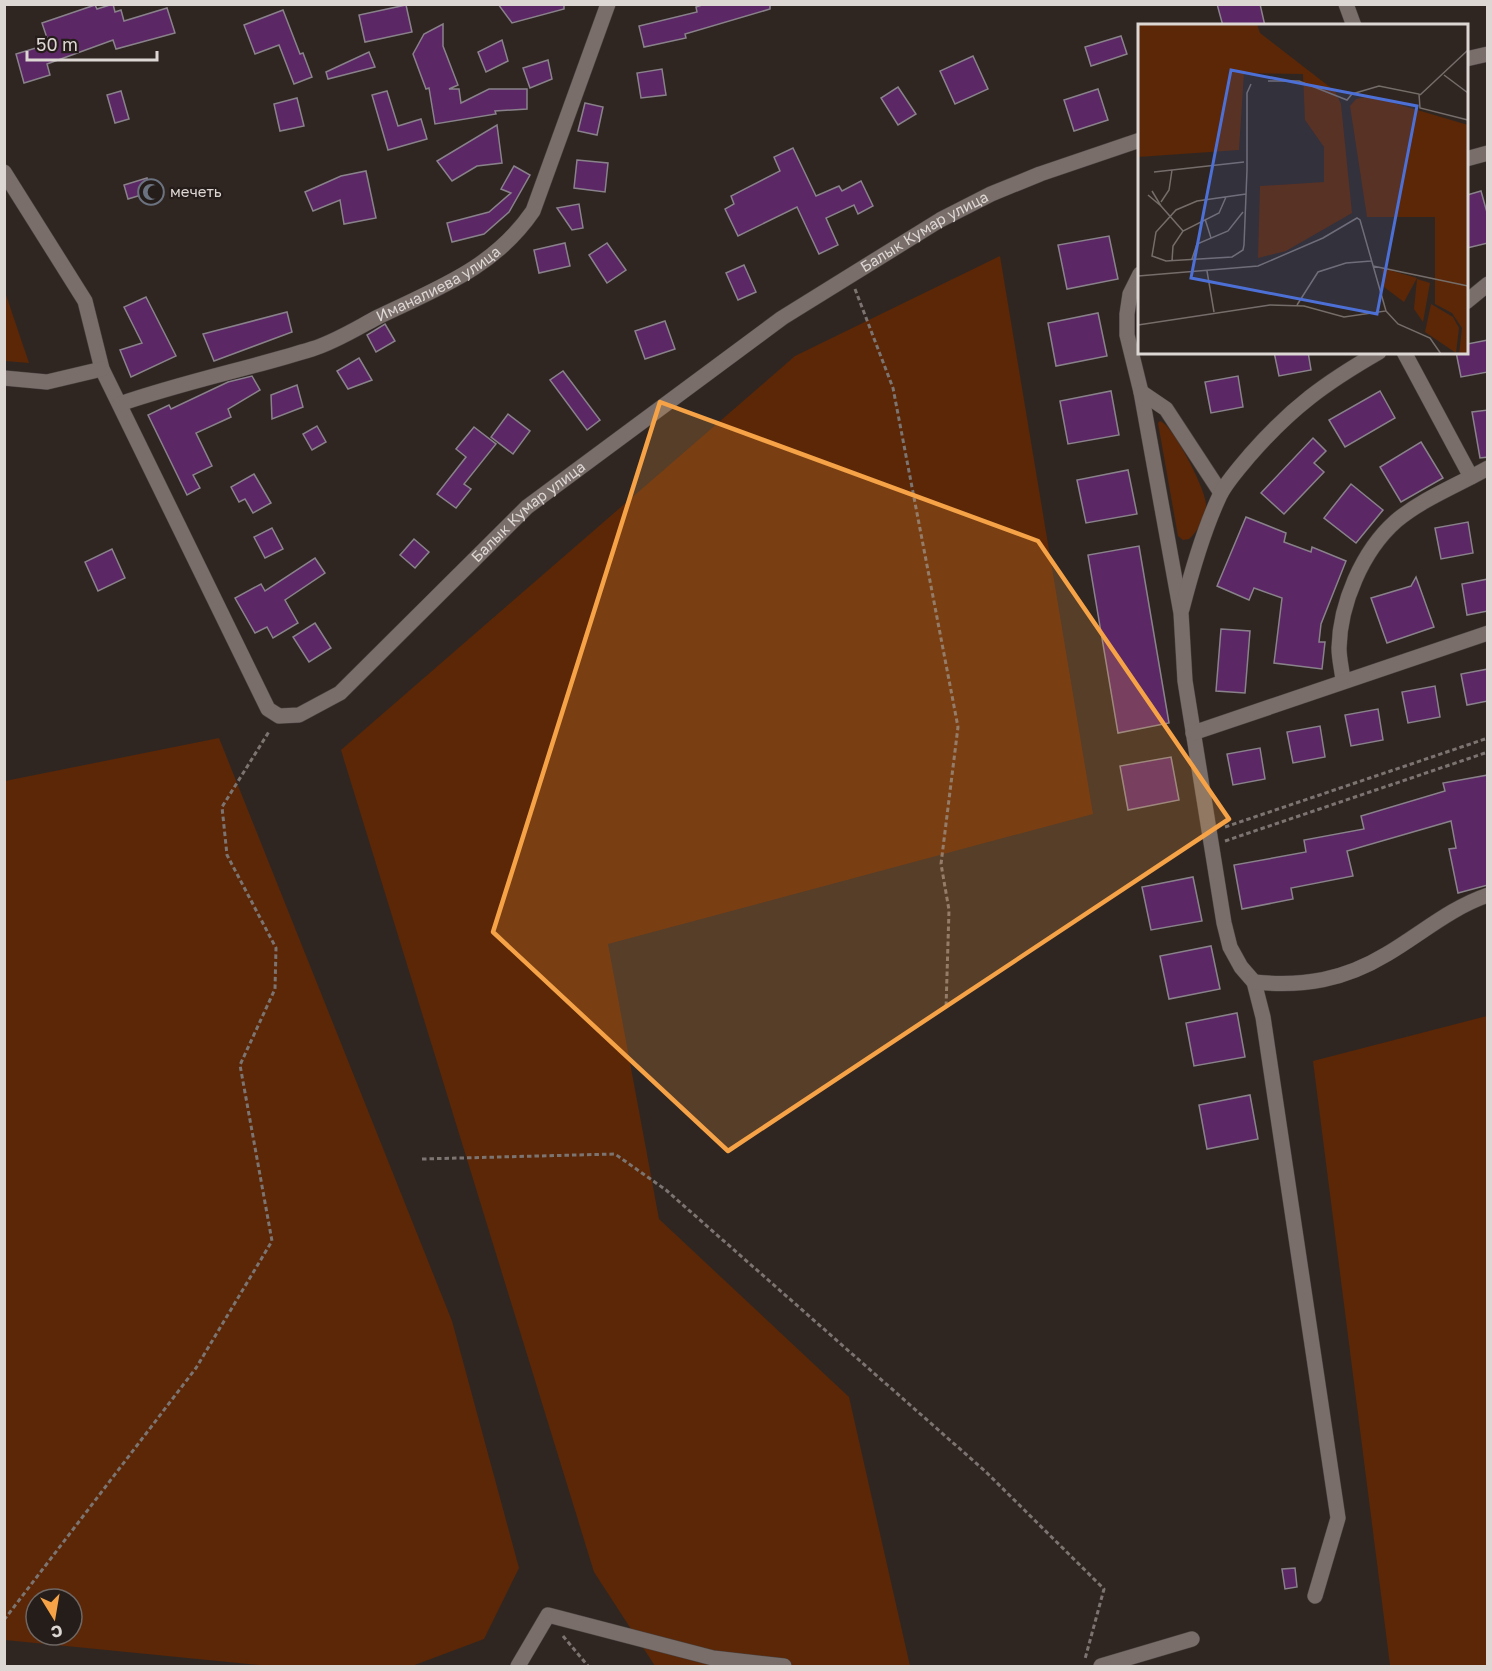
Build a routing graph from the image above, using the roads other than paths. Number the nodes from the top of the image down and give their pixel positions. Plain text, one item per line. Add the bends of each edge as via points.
1 (608, 4) edge
2 (1346, 4) edge
3 (1353, 24) edge
4 (1488, 54) edge
5 (1468, 59) edge
6 (1138, 141) edge
7 (1488, 153) edge
8 (1468, 159) edge
9 (4, 172) edge
10 (1138, 278) edge
11 (1488, 284) edge
12 (1468, 301) edge
13 (1376, 354) edge
14 (1405, 354) edge
15 (102, 369) junction
16 (4, 378) edge
17 (1141, 392) junction
18 (120, 404) junction
19 (1488, 468) edge
20 (1471, 477) junction
21 (1221, 493) junction
22 (1181, 613) junction
23 (1488, 633) edge
24 (1343, 680) junction
25 (1193, 733) junction
26 (1488, 895) edge
27 (1254, 982) junction
28 (1315, 1596) dead end
29 (1192, 1639) dead end
30 (518, 1666) edge
31 (784, 1666) edge
32 (1101, 1666) edge

1 - 18 street, Иманалиева улица via 533,211 516,236 491,257 315,348
2 - 3 street
4 - 5 street
6 - 18 street, Балык Кумар улица via 991,194 940,220 782,318 527,507 340,693 299,715 279,716 268,709
7 - 8 street
9 - 15 street via 85,301
10 - 17 street via 1126,314
11 - 12 street
13 - 21 street via 1302,401 1264,438
14 - 20 street
15 - 16 street via 47,382
15 - 18 street
17 - 21 street via 1166,409
17 - 22 street
19 - 20 street
20 - 24 street via 1397,521 1375,544 1361,567 1341,623
21 - 22 street via 1192,570
22 - 25 street
23 - 24 street
24 - 25 street
25 - 27 street via 1230,947
26 - 27 street via 1436,920 1357,970 1289,985
27 - 28 street via 1263,1017 1338,1518
29 - 32 street
30 - 31 street via 548,1615 713,1658

